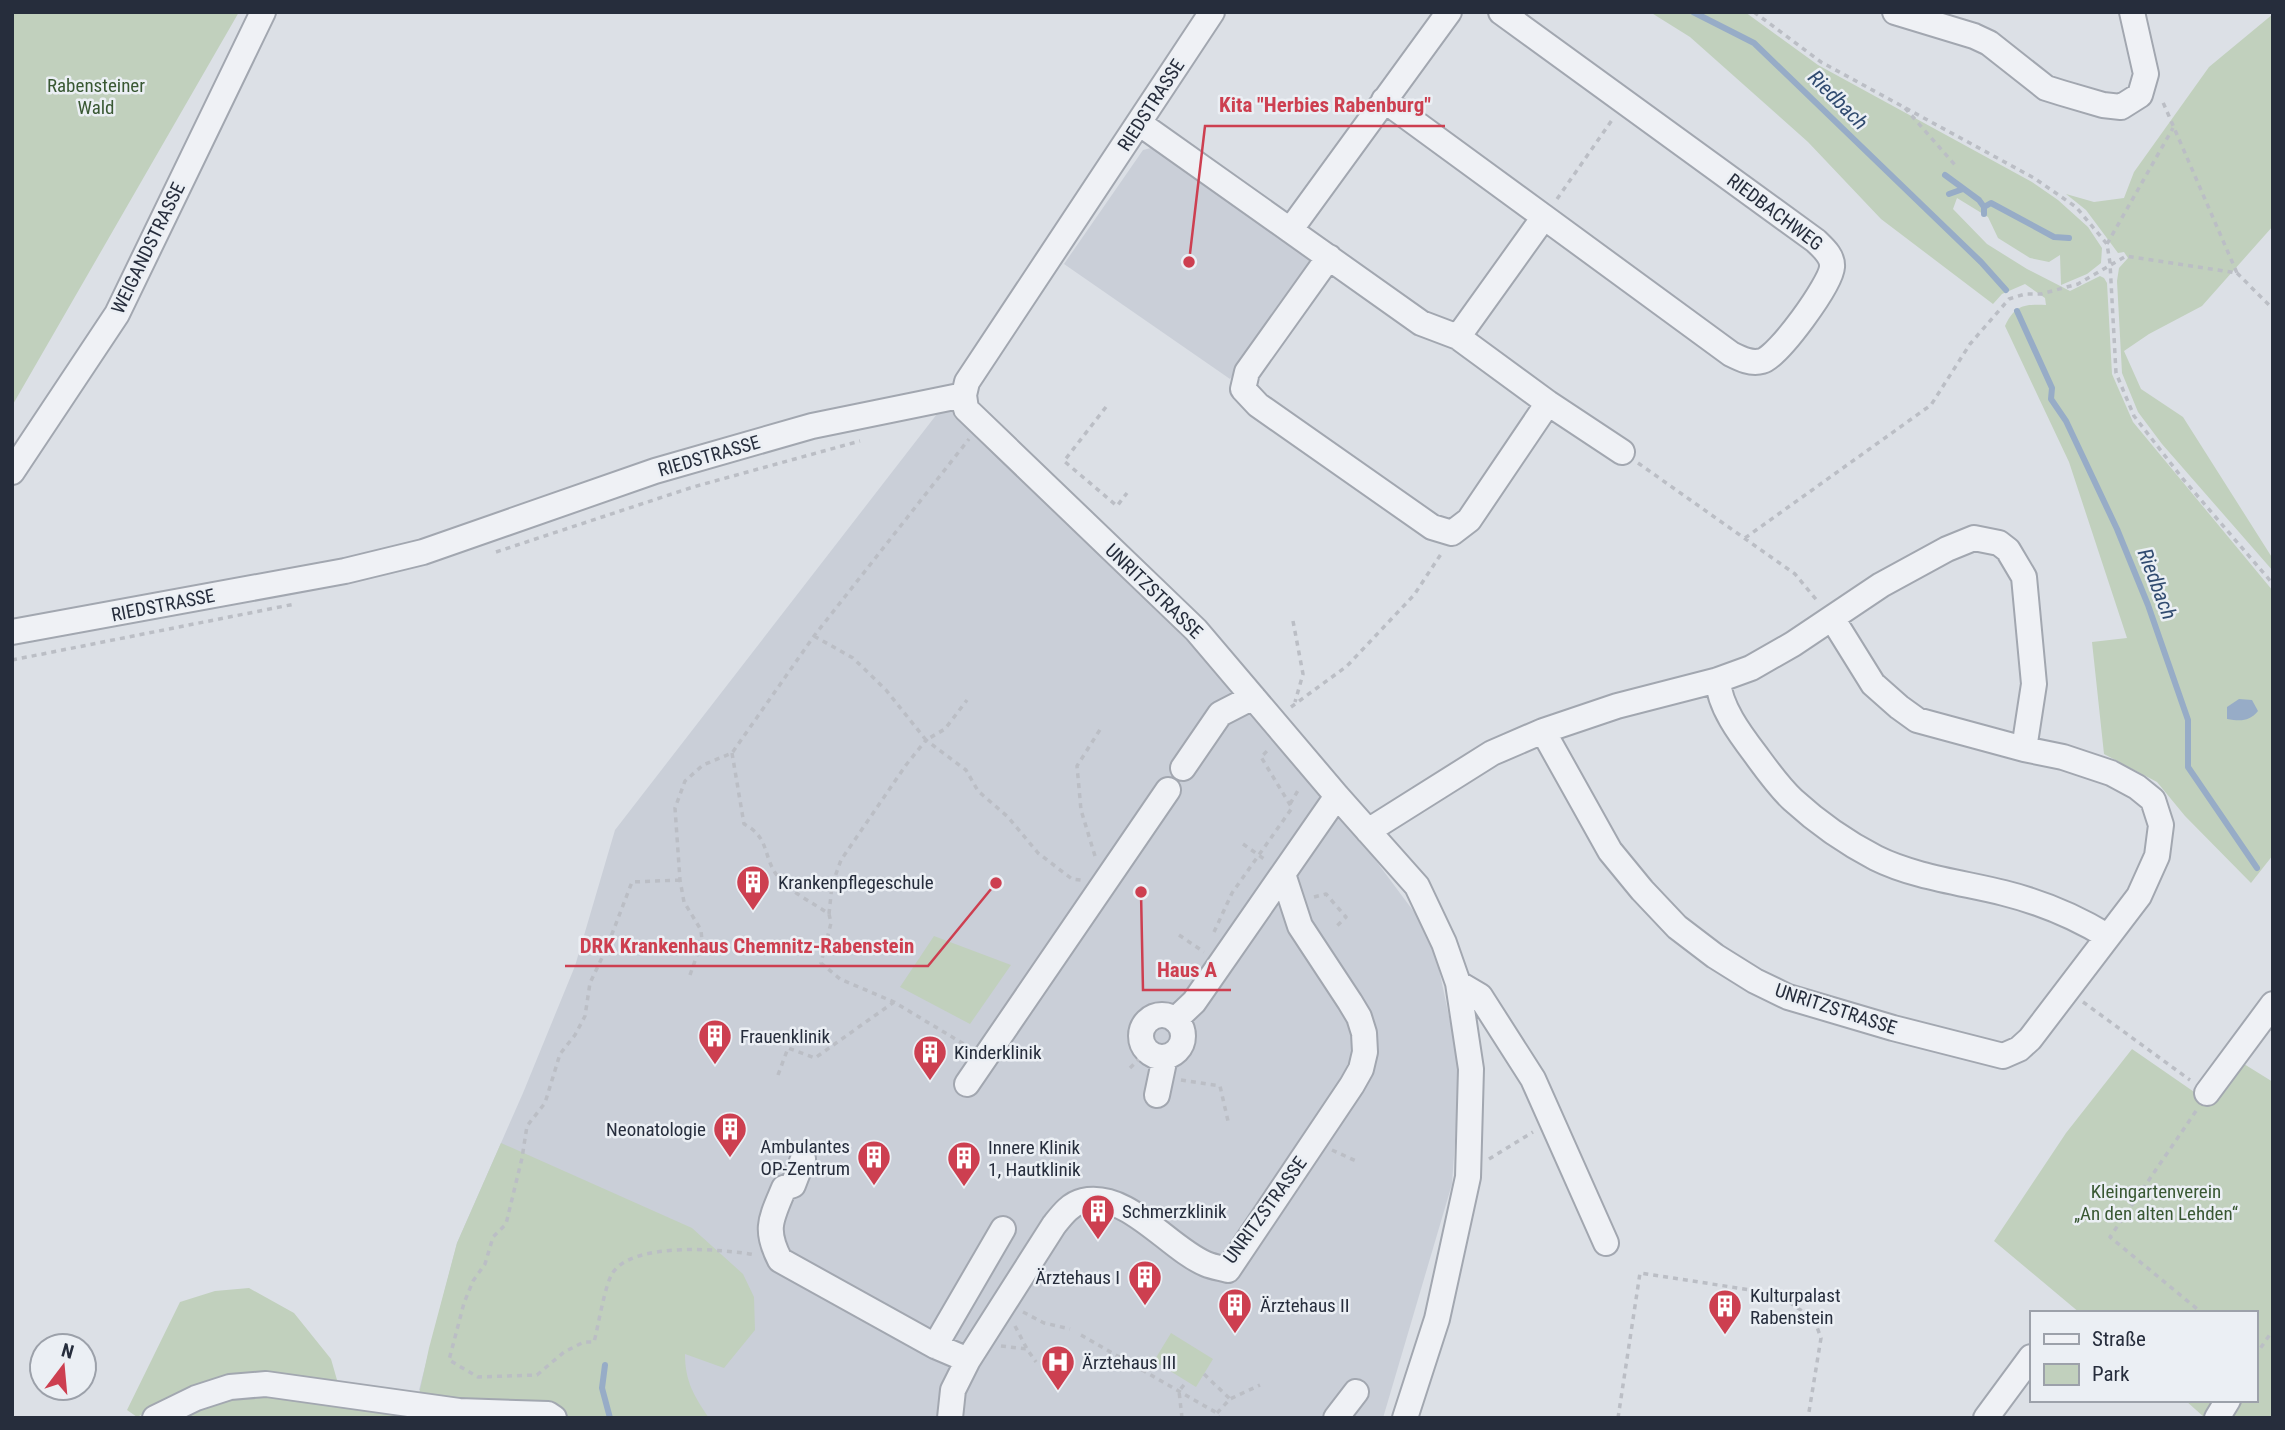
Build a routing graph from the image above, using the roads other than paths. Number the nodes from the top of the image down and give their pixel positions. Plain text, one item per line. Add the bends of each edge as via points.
1 (263, 12) edge
2 (1212, 12) edge
3 (1449, 12) edge
4 (1501, 12) edge
5 (1895, 12) edge
6 (2132, 12) edge
7 (1384, 100) junction
8 (1139, 123) junction
9 (1544, 217) junction
10 (1291, 229) junction
11 (1329, 257) junction
12 (1458, 337) junction
13 (964, 395) junction
14 (1548, 403) junction
15 (1622, 452) road end
16 (12, 472) edge
17 (1832, 618) junction
18 (12, 632) edge
19 (1718, 680) junction
20 (1253, 697) junction
21 (1543, 731) junction
22 (2024, 749) junction
23 (1183, 768) dead end
24 (1168, 790) dead end
25 (1336, 796) junction
26 (1368, 831) junction
27 (1283, 874) junction
28 (2107, 936) junction
29 (1458, 983) junction
30 (2273, 1004) edge
31 (1175, 1020) junction
32 (967, 1084) dead end
33 (2207, 1093) road end
34 (803, 1158) dead end
35 (1003, 1228) dead end
36 (1606, 1244) dead end
37 (935, 1346) junction
38 (973, 1352) junction
39 (2030, 1358) edge
40 (1356, 1392) dead end
41 (2227, 1402) edge
42 (155, 1418) edge
43 (554, 1418) edge
44 (950, 1418) edge
45 (1336, 1418) edge
46 (1405, 1418) edge
47 (1986, 1418) edge
48 (2217, 1418) edge

1 - 16 street, WEIGANDSTRASSE via 117,314
2 - 8 street, RIEDSTRASSE
3 - 7 street
4 - 9 street, RIEDBACHWEG via 1816,241 1829,254 1832,267 1825,286 1776,352 1763,362 1746,361
5 - 6 street via 1989,43 2046,88 2121,107 2140,95 2146,74
7 - 9 street, RIEDBACHWEG
7 - 10 street
8 - 10 street
8 - 13 street, RIEDSTRASSE via 967,382
9 - 12 street
10 - 11 street
11 - 12 street via 1421,323
11 - 14 street via 1247,372 1243,389 1258,405 1432,527 1452,533 1469,520
12 - 14 street
13 - 18 street, RIEDSTRASSE via 812,426 655,471 424,552 345,571
13 - 20 street, UNRITZSTRASSE via 966,409 1196,630
14 - 15 street
17 - 19 street via 1751,668
17 - 22 street, UNRITZSTRASSE via 1873,684 1917,720
17 - 22 street via 1947,549 1974,538 1999,543 2024,577 2034,684
19 - 21 street
19 - 28 street via 1718,692 1728,711 1770,773 1792,799 1847,841 1902,867 2036,902
20 - 23 street via 1220,714
20 - 25 street, UNRITZSTRASSE
21 - 26 street via 1492,753
21 - 28 street, UNRITZSTRASSE via 1610,851 1642,890 1677,927 1715,956 1788,997 2003,1056 2031,1039
22 - 28 street, UNRITZSTRASSE via 2111,773 2153,800 2161,825 2157,856 2139,896
24 - 32 street
25 - 26 street, UNRITZSTRASSE
25 - 27 street
26 - 29 street, UNRITZSTRASSE via 1417,886
27 - 31 street via 1210,953 1194,1002
27 - 38 street, UNRITZSTRASSE via 1300,926 1359,1017 1365,1052 1352,1085 1228,1270 1205,1264 1107,1200 1083,1201 1054,1225
29 - 36 street via 1480,996 1533,1079
29 - 46 street, UNRITZSTRASSE via 1471,1069 1468,1177 1437,1319
30 - 33 street
31 - 31 street via 1181,1027 1181,1043 1152,1070 1141,1037 1146,1023 1160,1016
34 - 37 street via 793,1185 783,1188 770,1221 771,1243 780,1260
35 - 37 street
37 - 38 street
38 - 44 street, UNRITZSTRASSE via 953,1390
39 - 47 street
40 - 45 street
41 - 48 street
42 - 43 street via 230,1387 266,1384 459,1411 548,1414

